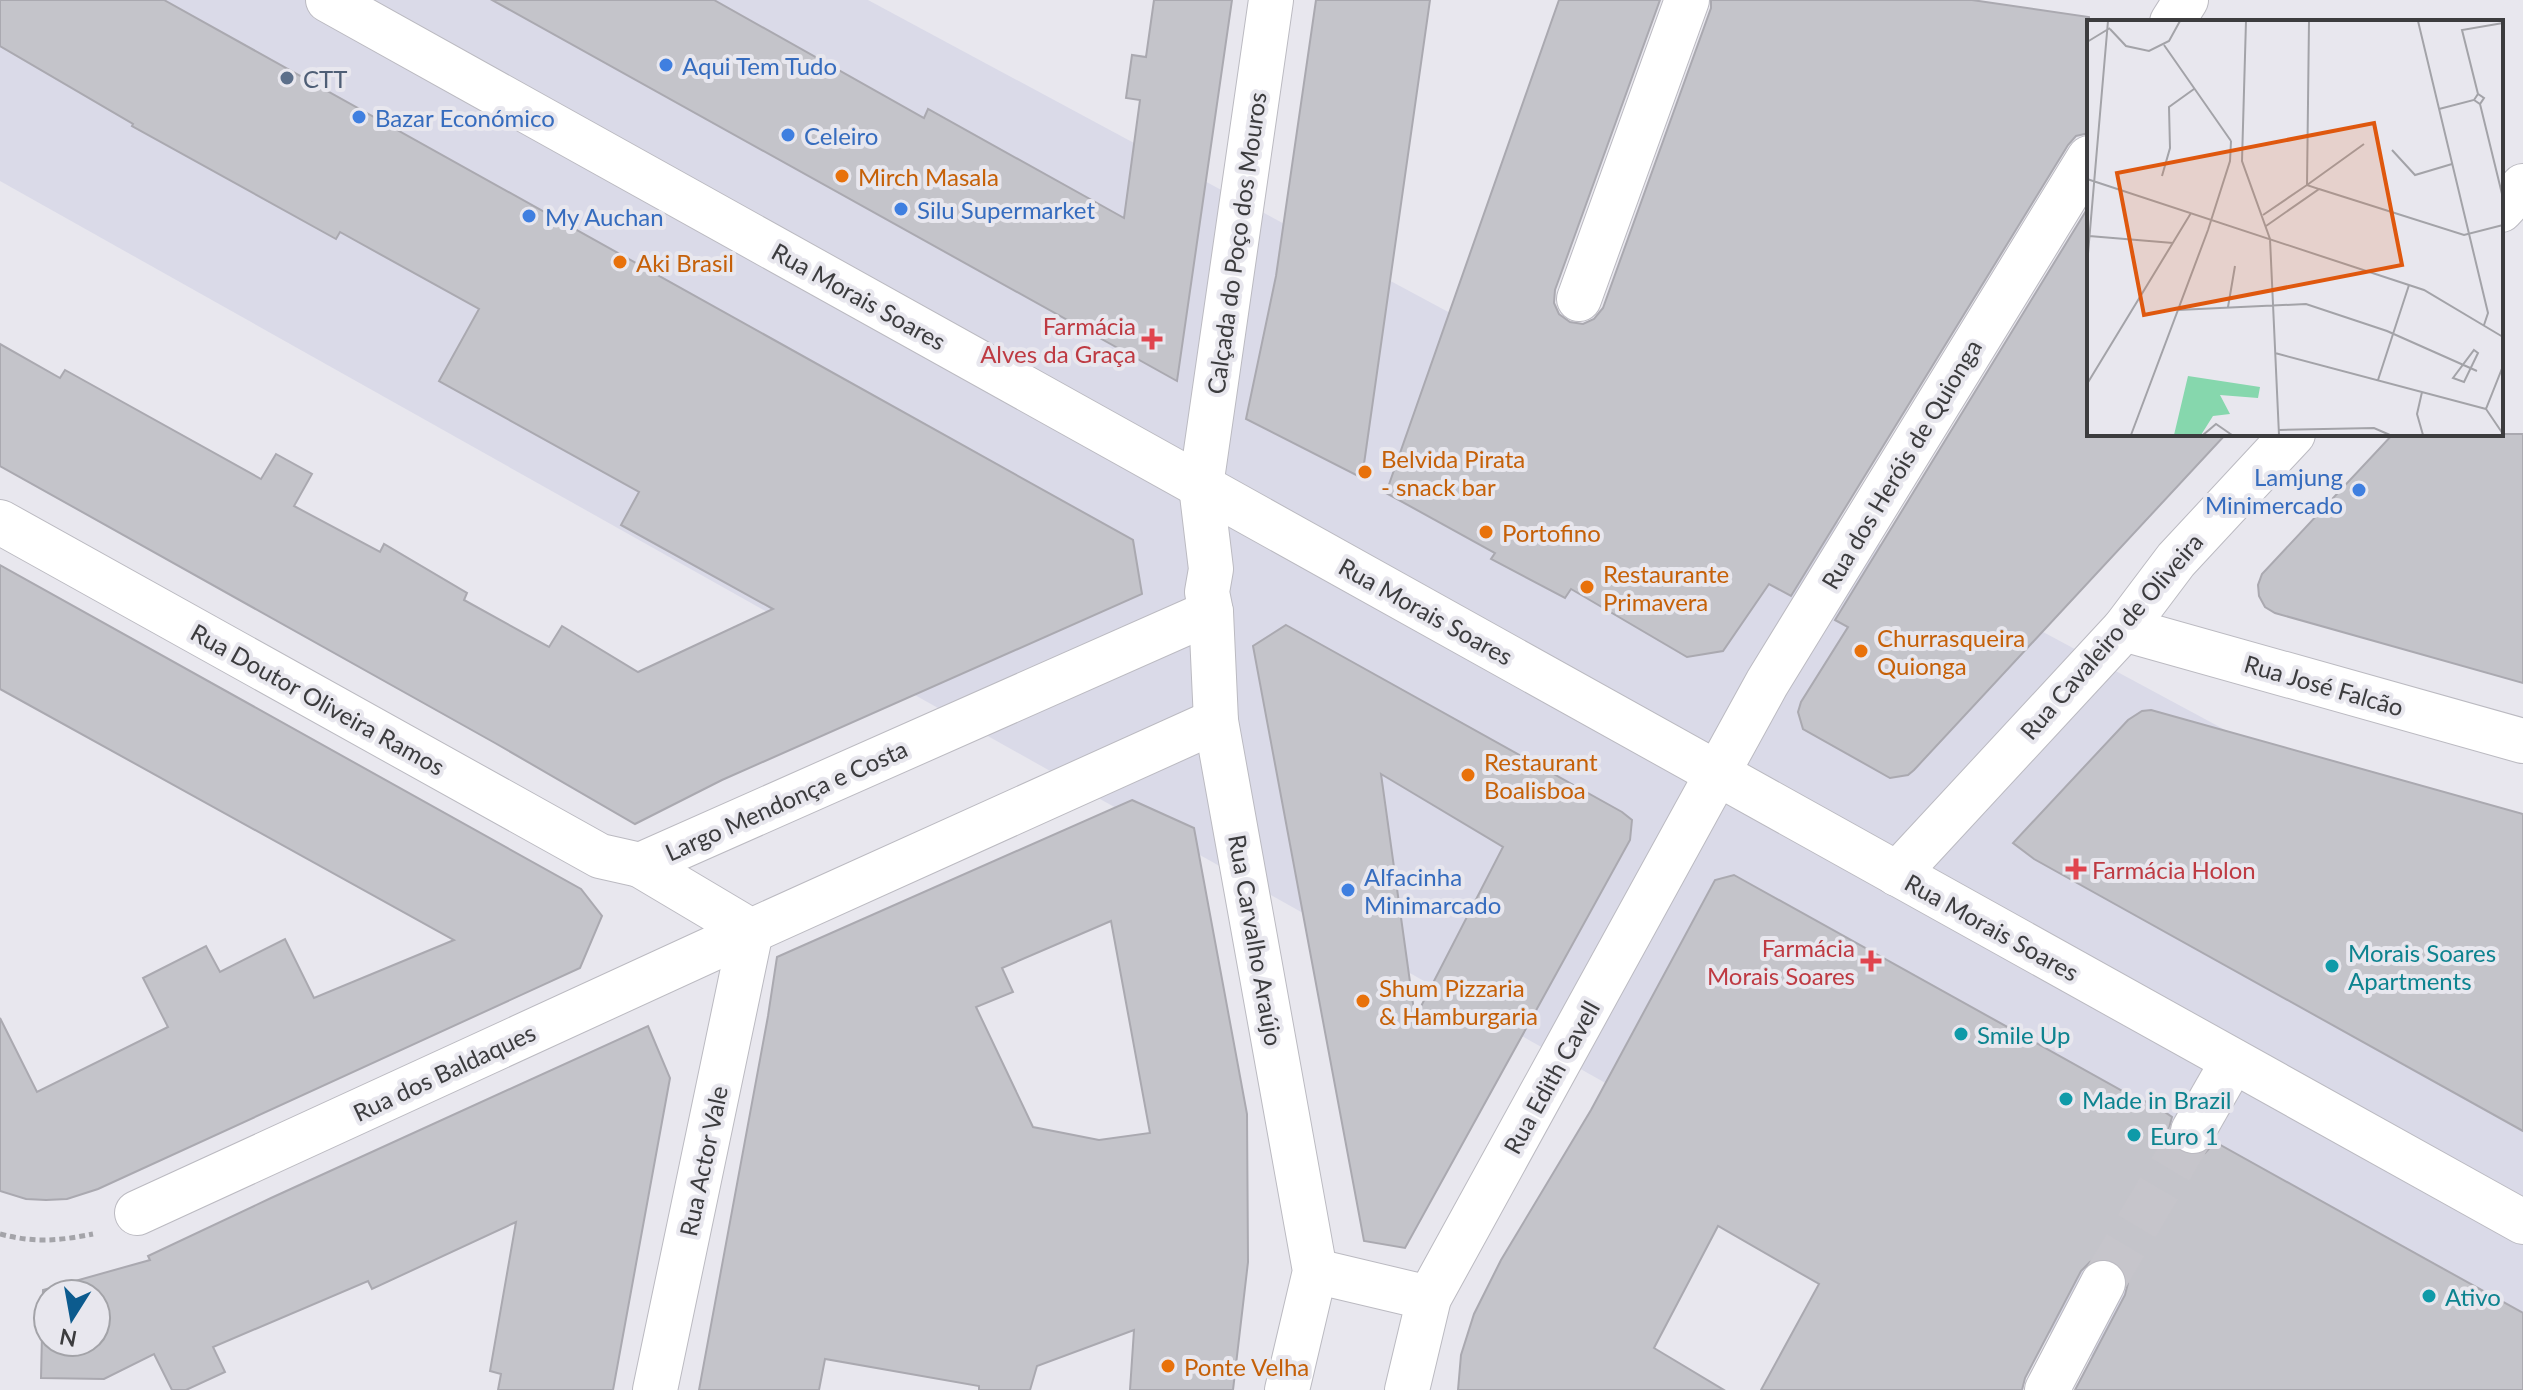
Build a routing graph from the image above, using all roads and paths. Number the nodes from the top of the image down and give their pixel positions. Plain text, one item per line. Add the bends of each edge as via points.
1 (328, 0) edge
2 (1271, 0) edge
3 (1687, 0) edge
4 (2186, 0) edge
5 (2173, 20) edge
6 (2087, 161) edge
7 (2523, 186) edge
8 (2503, 208) edge
9 (1579, 299) dead end
10 (2291, 436) edge
11 (1201, 486) junction
12 (0, 522) edge
13 (1211, 612) junction
14 (2124, 629) junction
15 (1216, 721) junction
16 (2523, 741) edge
17 (1718, 774) junction
18 (640, 865) junction
19 (1897, 874) junction
20 (751, 931) junction
21 (2233, 1061) junction
22 (2193, 1131) tunnel mouth
23 (137, 1213) dead end
24 (2523, 1222) edge
25 (0, 1234) edge
26 (87, 1235) dead end
27 (1315, 1271) junction
28 (2103, 1283) tunnel mouth
29 (1429, 1298) junction
30 (655, 1390) edge
31 (1287, 1390) edge
32 (1407, 1390) edge
33 (2047, 1390) edge

1 - 11 street, Rua Morais Soares
2 - 11 street, Calçada do Poço dos Mouros
3 - 9 street
4 - 5 street
6 - 17 street, Rua dos Heróis de Quionga via 1767,683
7 - 8 street
10 - 14 street, Rua Cavaleiro de Oliveira via 2176,560
11 - 13 street, Rua Carvalho Araújo
11 - 17 street, Rua Morais Soares
12 - 18 street, Rua Doutor Oliveira Ramos via 600,856
13 - 15 street, Rua Carvalho Araújo
13 - 18 street, Largo Mendonça e Costa
14 - 16 street, Rua José Falcão
14 - 19 street, Rua Cavaleiro de Oliveira
15 - 20 street
15 - 27 street, Rua Carvalho Araújo
17 - 19 street, Rua Morais Soares
17 - 29 street, Rua Edith Cavell
18 - 20 street, Largo Mendonça e Costa
19 - 21 street, Rua Morais Soares
20 - 23 street, Rua dos Baldaques
20 - 30 street, Rua Actor Vale
21 - 22 street
21 - 24 street, Rua Morais Soares
25 - 26 path via 46,1242
27 - 29 street
27 - 31 street, Rua Carvalho Araújo
28 - 33 street
29 - 32 street, Rua Edith Cavell

